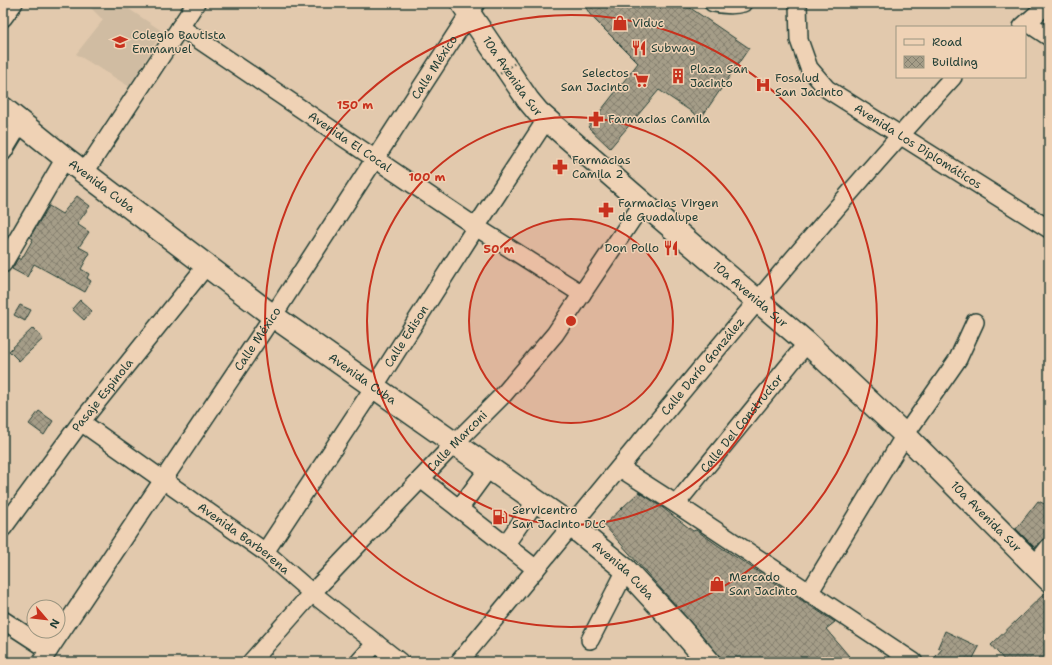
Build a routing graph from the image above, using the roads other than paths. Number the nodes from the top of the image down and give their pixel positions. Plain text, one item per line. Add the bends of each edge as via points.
1 (14, 3) edge
2 (196, 3) edge
3 (713, 3) edge
4 (743, 3) edge
5 (798, 3) edge
6 (1046, 4) edge
7 (469, 6) edge
8 (3, 18) edge
9 (1025, 25) edge
10 (180, 26) junction
11 (1049, 37) edge
12 (951, 78) edge
13 (3, 108) edge
14 (546, 120) junction
15 (21, 122) junction
16 (900, 135) junction
17 (3, 152) edge
18 (65, 158) junction
19 (376, 158) junction
20 (85, 172) junction
21 (643, 203) junction
22 (476, 227) junction
23 (1049, 229) edge
24 (3, 264) edge
25 (206, 266) junction
26 (582, 294) junction
27 (758, 301) junction
28 (273, 316) junction
29 (975, 322) dead end
30 (807, 343) junction
31 (374, 387) junction
32 (81, 422) junction
33 (905, 435) junction
34 (454, 444) junction
35 (489, 468) junction
36 (620, 468) junction
37 (421, 479) junction
38 (163, 481) junction
39 (536, 501) junction
40 (676, 504) junction
41 (459, 509) junction
42 (572, 526) junction
43 (3, 528) edge
44 (505, 545) junction
45 (265, 552) junction
46 (1046, 561) edge
47 (536, 569) junction
48 (626, 570) junction
49 (312, 592) junction
50 (810, 593) junction
51 (3, 620) edge
52 (590, 640) dead end
53 (376, 643) junction
54 (45, 656) edge
55 (251, 662) edge
56 (359, 662) edge
57 (400, 662) edge
58 (459, 662) edge
59 (709, 662) edge
60 (914, 662) edge

1 - 8 street
2 - 10 street
3 - 4 street
5 - 16 street, Avenida Los Diplomáticos via 799,40 809,68 827,89
6 - 9 street
7 - 14 main road, 10a Avenida Sur via 528,100
7 - 19 street, Calle México
9 - 11 street
10 - 19 street, Avenida El Cocal
10 - 20 street
12 - 16 street, Calle Darío González
13 - 15 main road, Avenida Cuba
14 - 21 main road, 10a Avenida Sur
14 - 22 street, Calle Edison
15 - 17 street
15 - 18 main road, Avenida Cuba
16 - 23 street, Avenida Los Diplomáticos
16 - 27 street, Calle Darío González
18 - 20 main road, Avenida Cuba
18 - 24 street
19 - 22 street, Avenida El Cocal
19 - 28 street, Calle México
20 - 25 main road, Avenida Cuba
21 - 26 street, Calle Marconi
21 - 27 main road, 10a Avenida Sur
22 - 26 street, Avenida El Cocal
22 - 31 street, Calle Edison
25 - 28 main road, Avenida Cuba
25 - 32 street, Pasaje Espinola
26 - 34 street, Calle Marconi via 555,334 504,394
27 - 30 main road, 10a Avenida Sur
27 - 36 street, Calle Darío González
28 - 31 main road, Avenida Cuba
28 - 38 street, Calle México
29 - 33 street via 958,359
30 - 33 main road, 10a Avenida Sur
30 - 40 street, Calle Del Constructor
31 - 34 main road, Avenida Cuba
31 - 45 street, Calle Edison
32 - 38 street, Avenida Barberena
32 - 43 street, Pasaje Espinola
33 - 46 main road, 10a Avenida Sur
33 - 50 street
34 - 35 main road, Avenida Cuba
34 - 37 street, Calle Marconi
35 - 39 main road, Avenida Cuba
35 - 41 street
36 - 40 street
36 - 42 street, Calle Darío González
37 - 41 street
37 - 49 street, Calle Marconi
38 - 45 street, Avenida Barberena
38 - 54 street, Calle México
39 - 42 main road, Avenida Cuba
39 - 44 street
40 - 50 street
41 - 44 street
42 - 47 street, Calle Darío González
42 - 48 main road, Avenida Cuba
44 - 47 street
45 - 49 street, Avenida Barberena
47 - 58 street, Calle Darío González
48 - 52 street
48 - 59 main road, Avenida Cuba
49 - 53 street, Avenida Barberena
49 - 55 street, Calle Marconi
50 - 60 street
51 - 54 street
53 - 56 street
53 - 57 street, Avenida Barberena

